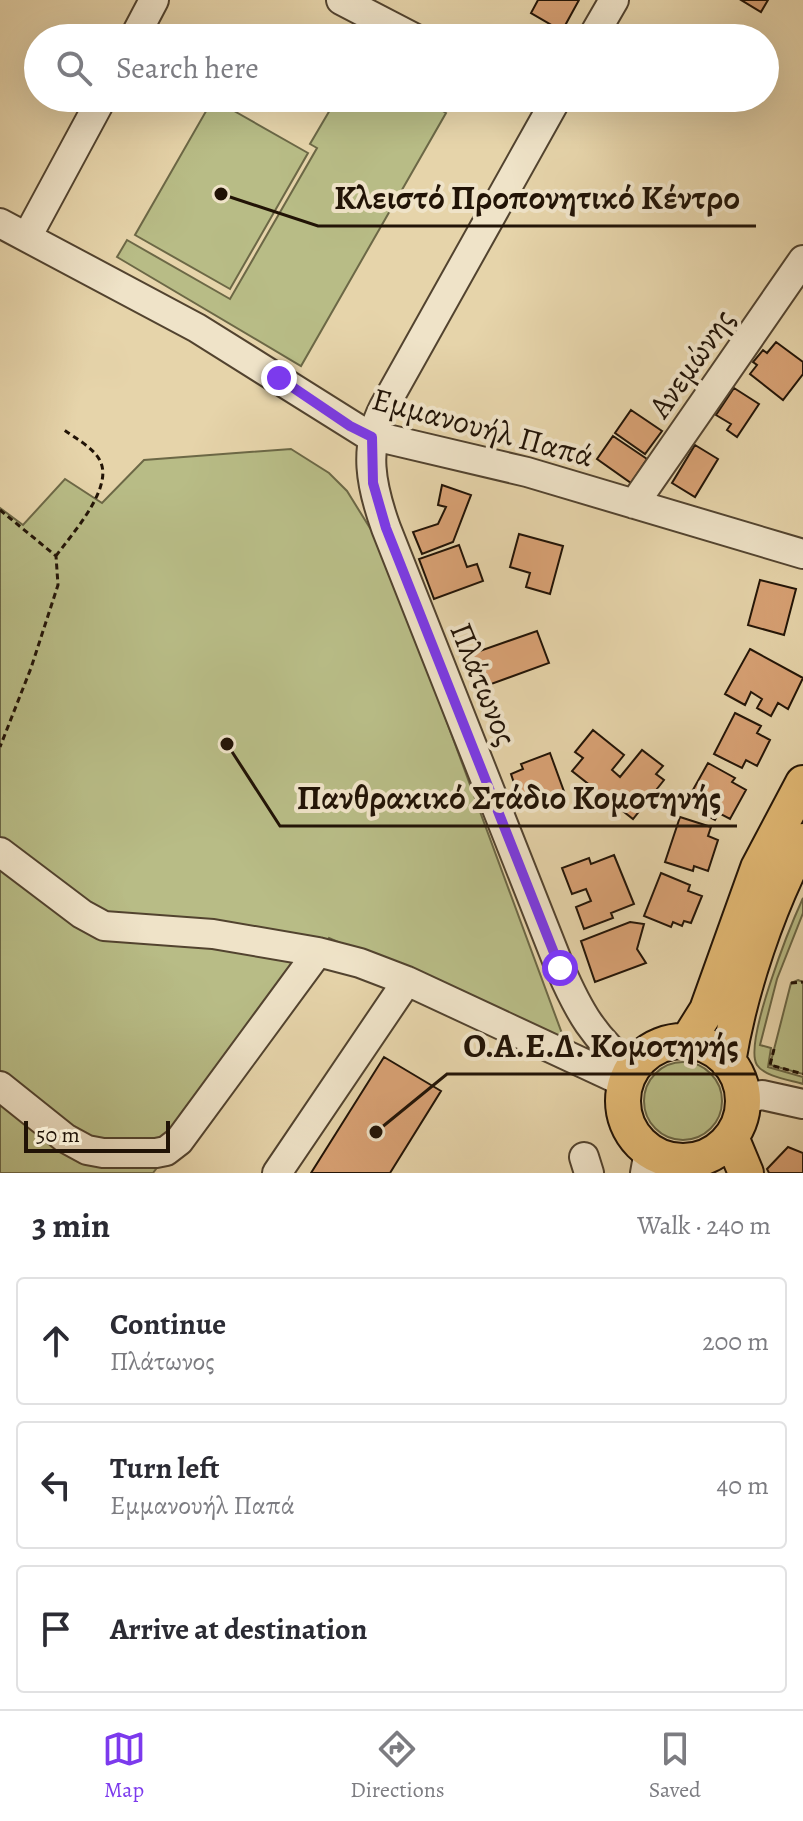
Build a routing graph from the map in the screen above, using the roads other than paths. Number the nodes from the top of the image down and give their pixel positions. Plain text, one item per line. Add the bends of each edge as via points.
1 (154, 0) edge
2 (341, 0) edge
3 (614, 0) edge
4 (141, 24) edge
5 (387, 24) edge
6 (600, 24) edge
7 (94, 112) edge
8 (541, 112) edge
9 (0, 223) edge
10 (27, 237) junction
11 (803, 260) edge
12 (372, 437) junction
13 (634, 504) junction
14 (803, 554) edge
15 (803, 783) edge
16 (803, 841) edge
17 (0, 852) edge
18 (318, 952) junction
19 (407, 981) junction
20 (687, 1042) junction
21 (728, 1062) junction
22 (629, 1076) junction
23 (0, 1086) edge
24 (743, 1099) junction
25 (803, 1104) edge
26 (731, 1137) junction
27 (647, 1162) edge
28 (693, 1167) edge
29 (277, 1173) edge
30 (746, 1173) edge

1 - 4 street
2 - 5 street
3 - 6 street
7 - 10 street
8 - 12 street
9 - 10 street, Εμμανουήλ Παπά
10 - 12 street, Εμμανουήλ Παπά via 210,335
11 - 13 street, Ανεμώνης
12 - 13 street, Εμμανουήλ Παπά via 496,464
12 - 22 street, Πλάτωνος via 373,483 386,528 560,968 594,1032
13 - 14 street, Εμμανουήλ Παπά
15 - 20 main road via 758,868 707,1010
16 - 21 main road via 767,923
17 - 18 street via 104,926 213,934
18 - 19 street
18 - 23 street via 179,1141 166,1151 87,1150
19 - 22 street
19 - 29 street
20 - 21 main road via 710,1048
20 - 22 main road via 656,1048
21 - 24 main road
22 - 27 main road via 623,1102 626,1121
24 - 25 street via 762,1095
24 - 26 main road
26 - 28 main road
26 - 30 main road
27 - 28 main road via 668,1159

